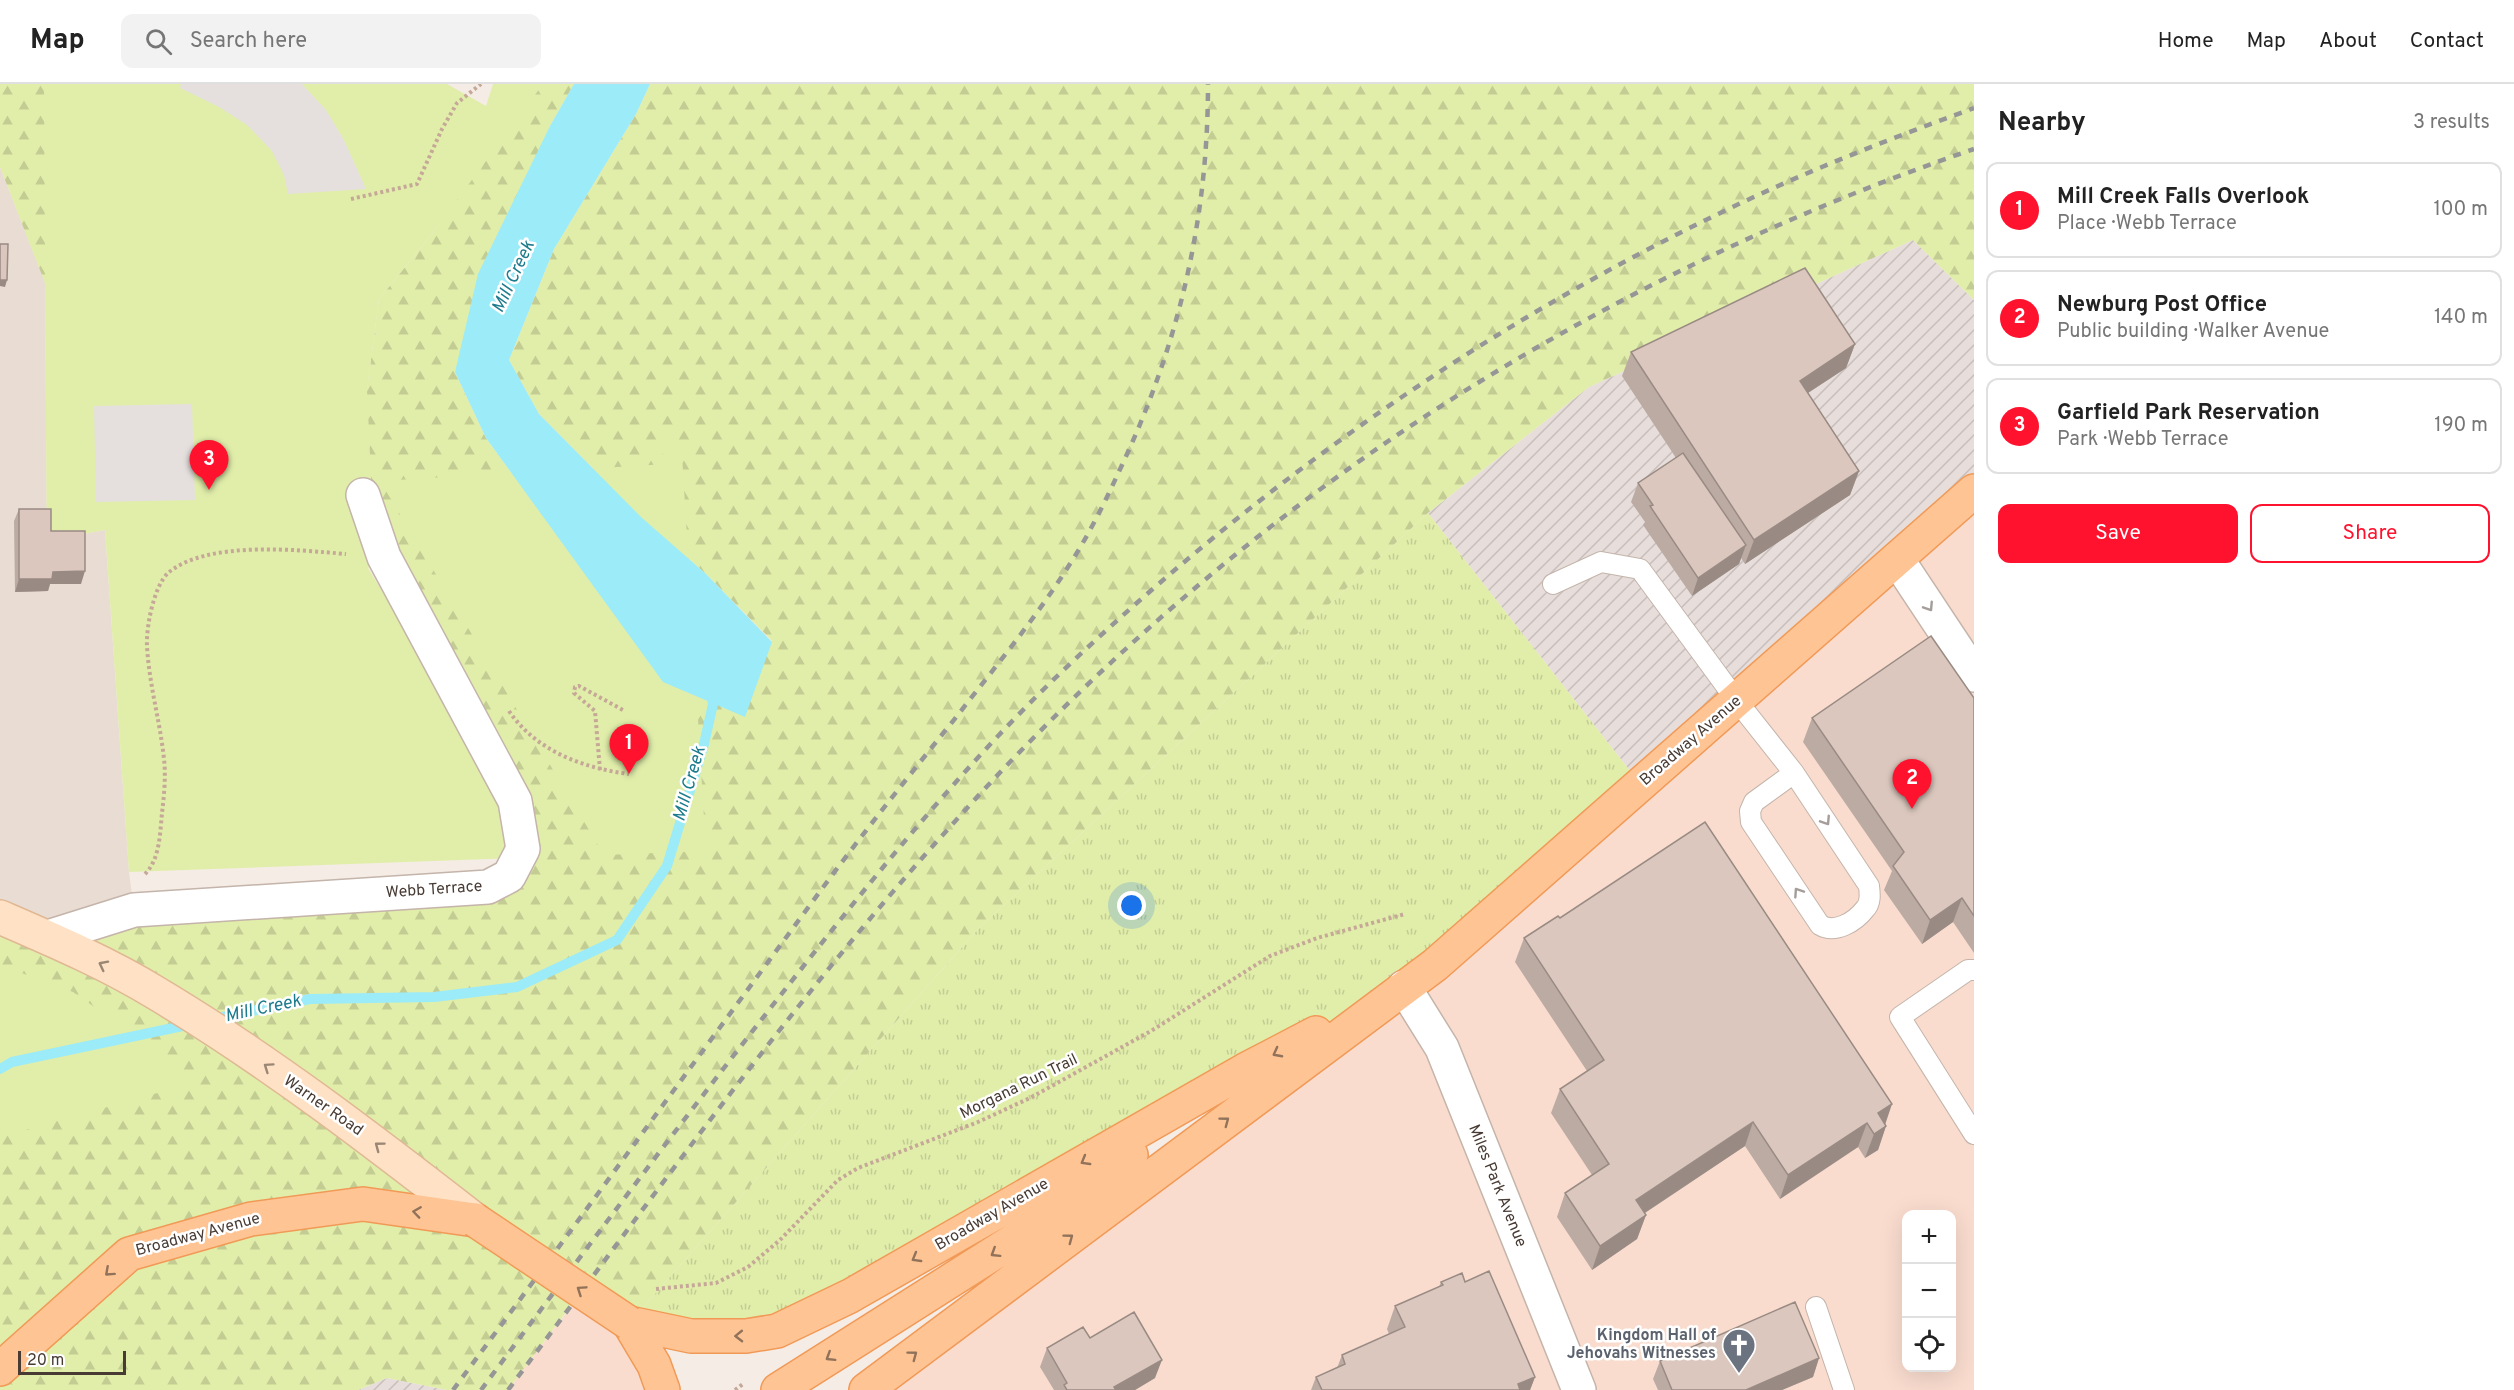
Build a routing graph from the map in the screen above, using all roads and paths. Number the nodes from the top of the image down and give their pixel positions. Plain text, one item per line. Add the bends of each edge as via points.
1 (481, 84) edge
2 (351, 199) dead end
3 (1974, 491) edge
4 (363, 495) dead end
5 (356, 555) dead end
6 (1897, 559) junction
7 (1553, 584) dead end
8 (1974, 675) edge
9 (1737, 701) junction
10 (505, 704) dead end
11 (623, 710) dead end
12 (600, 770) junction
13 (1794, 773) junction
14 (629, 774) dead end
15 (142, 877) dead end
16 (1405, 914) dead end
17 (0, 917) edge
18 (48, 937) junction
19 (1974, 970) edge
20 (1404, 987) junction
21 (1245, 1070) junction
22 (1974, 1134) edge
23 (475, 1220) junction
24 (656, 1290) dead end
25 (1816, 1307) dead end
26 (629, 1323) junction
27 (0, 1369) edge
28 (663, 1390) edge
29 (778, 1390) edge
30 (866, 1390) edge
31 (1579, 1390) edge
32 (1844, 1390) edge

1 - 2 path via 458,103 417,184
3 - 6 main road, Broadway Avenue
4 - 18 street, Webb Terrace via 388,566 515,801 523,849 509,876 488,887 135,910
5 - 15 path via 292,550 218,552 185,562 166,574 150,610 147,645 165,760 163,801 159,842 150,869
6 -> 8 street
6 - 9 main road, Broadway Avenue
7 - 9 lane via 1601,562 1640,568
9 - 13 lane
9 - 20 main road, Broadway Avenue via 1435,965
10 - 12 path via 532,736 561,756
11 - 12 path via 575,687 574,693 596,711
12 - 14 path
13 -> 13 lane via 1869,886 1866,909 1838,929 1827,930 1820,925 1751,822 1754,802
16 - 24 path, Morgana Run Trail via 1317,938 1270,956 1151,1031 1030,1098 858,1167 838,1180 748,1267 716,1283
17 - 18 main road, Warner Road
23 -> 18 main road, Warner Road via 350,1124 155,992
19 - 22 lane via 1968,970 1900,1017
20 -> 21 main road, Broadway Avenue
30 -> 20 main road, Broadway Avenue
20 - 31 street, Miles Park Avenue via 1442,1048
21 -> 26 main road, Broadway Avenue via 850,1296 777,1331 746,1336 691,1336
21 -> 29 main road via 1035,1227
26 -> 23 main road, Warner Road, bridge
23 -> 27 main road, Broadway Avenue via 363,1204 251,1219 129,1254
25 - 32 lane
26 - 28 main road via 654,1365

